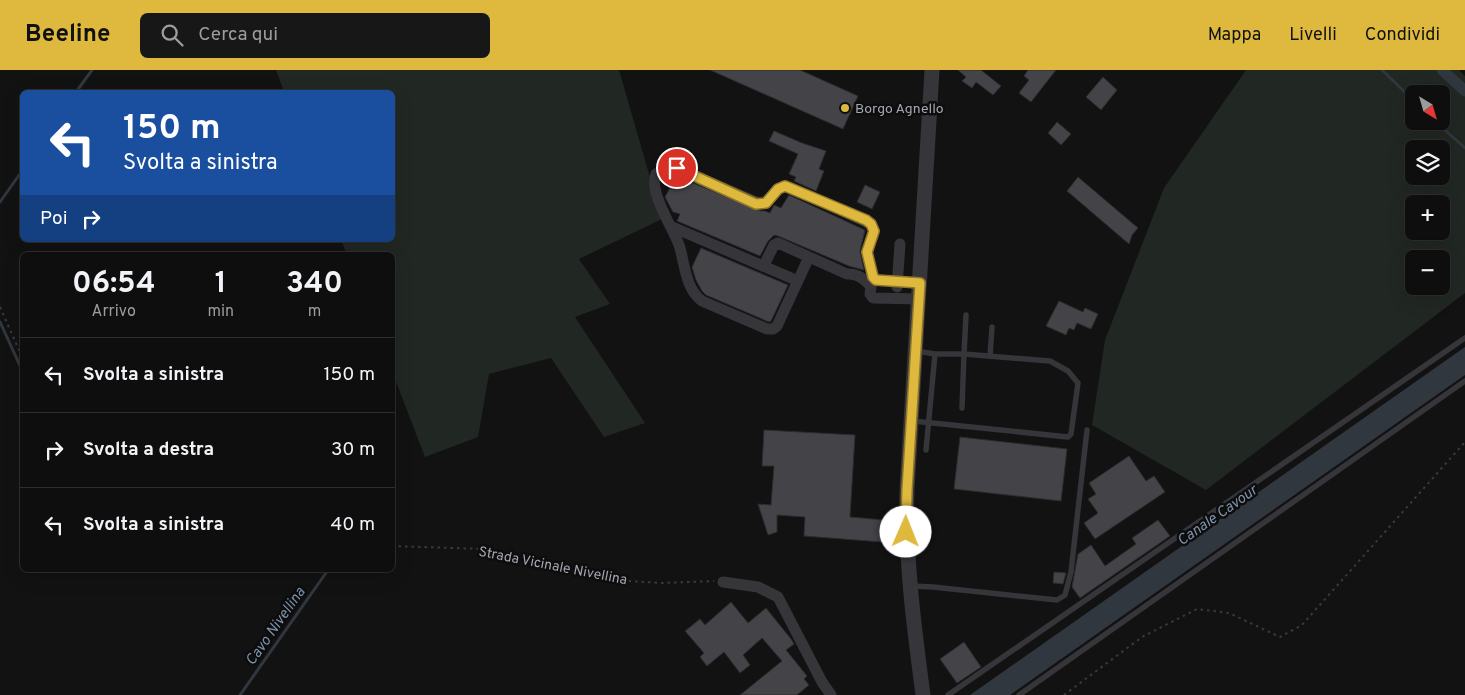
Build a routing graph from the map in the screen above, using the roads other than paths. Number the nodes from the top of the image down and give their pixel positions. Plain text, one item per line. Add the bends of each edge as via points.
1 (932, 70) edge
2 (670, 226) junction
3 (900, 244) dead end
4 (809, 257) junction
5 (764, 265) junction
6 (798, 281) junction
7 (897, 281) junction
8 (920, 283) junction
9 (896, 299) junction
10 (918, 300) junction
11 (966, 315) dead end
12 (992, 327) dead end
13 (1465, 338) edge
14 (916, 351) junction
15 (934, 354) junction
16 (964, 354) junction
17 (990, 356) junction
18 (1465, 381) edge
19 (962, 408) dead end
20 (911, 421) junction
21 (928, 422) junction
22 (1088, 430) dead end
23 (926, 450) dead end
24 (723, 582) road end
25 (909, 586) junction
26 (831, 695) edge
27 (923, 695) edge
28 (948, 695) edge
29 (1020, 695) edge

1 - 8 street
2 - 5 street
2 - 6 street via 696,296 766,329 776,326
2 - 7 street via 654,180 656,174 669,166 756,204 766,203 785,186 871,224 874,231 867,252 873,277
3 - 7 street
4 - 5 street via 778,244 774,245
4 - 6 street
4 - 9 street via 866,279 873,298
5 - 6 street
7 - 8 street
7 - 9 street
8 - 10 street
9 - 10 street
10 - 14 street
11 - 16 lane
12 - 17 lane
13 - 28 lane
14 - 15 lane
14 - 20 street
15 - 16 lane
15 - 21 lane
16 - 17 lane
16 - 19 lane
17 - 21 lane via 1050,361 1068,371 1078,383 1071,434 1062,437
18 - 29 lane
20 - 21 lane
20 - 25 street via 906,532
21 - 23 lane
22 - 25 lane via 1070,572 1064,595 1057,600
24 - 26 street via 758,586 778,598
25 - 27 street

